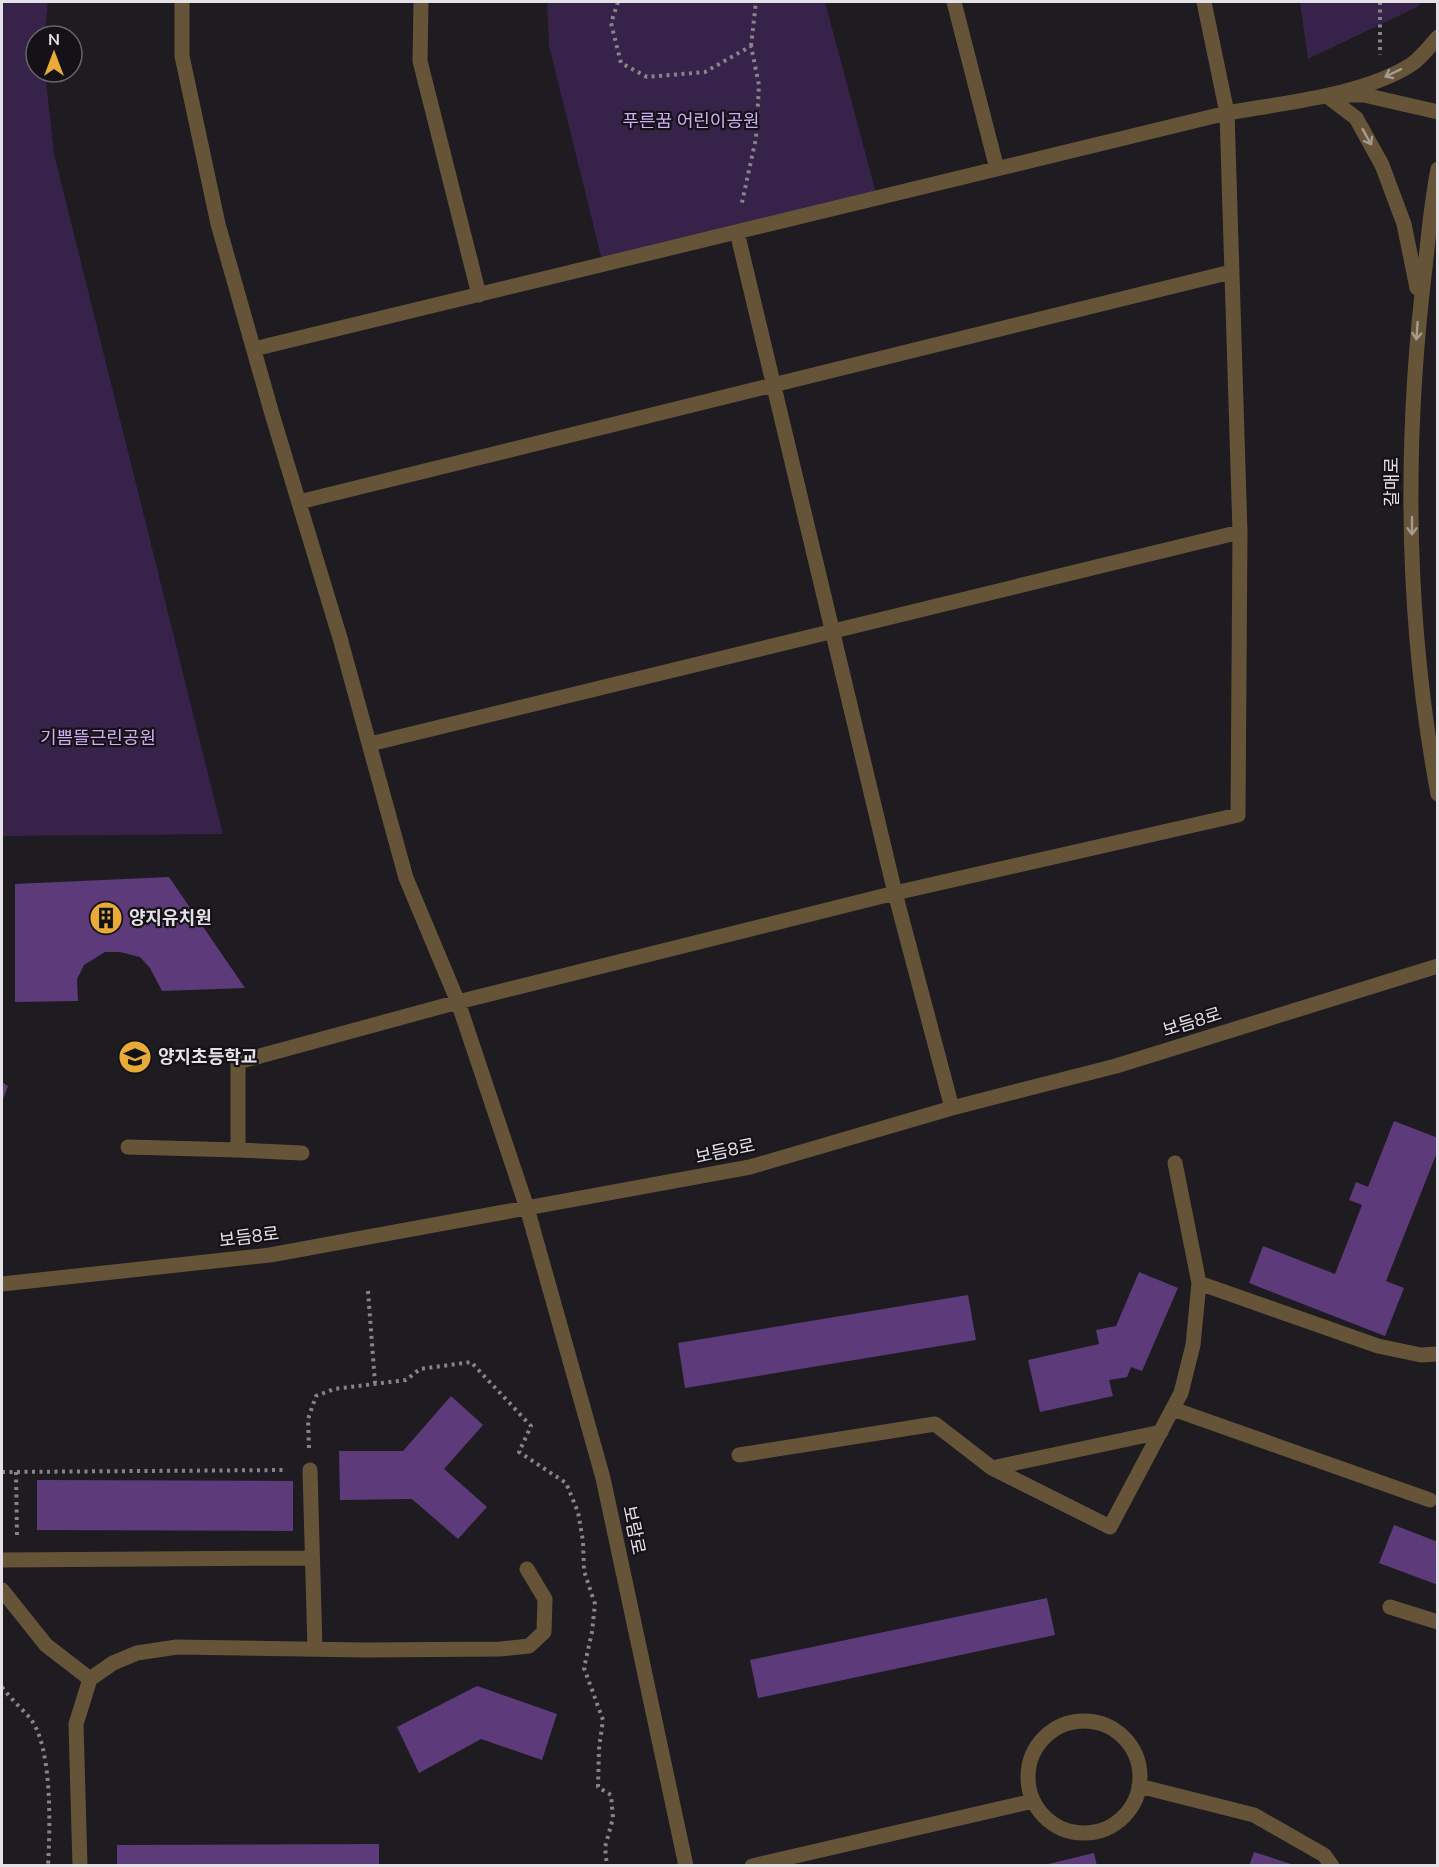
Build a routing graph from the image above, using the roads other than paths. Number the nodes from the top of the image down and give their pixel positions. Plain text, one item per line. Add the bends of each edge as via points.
1 (182, 2) edge
2 (421, 2) edge
3 (954, 2) edge
4 (1204, 2) edge
5 (1437, 37) edge
6 (1327, 96) junction
7 (1437, 112) edge
8 (1227, 113) junction
9 (1437, 169) edge
10 (997, 170) junction
11 (737, 232) junction
12 (1232, 273) junction
13 (479, 295) junction
14 (1420, 302) junction
15 (254, 349) junction
16 (774, 385) junction
17 (299, 501) junction
18 (1240, 532) junction
19 (832, 631) junction
20 (369, 744) junction
21 (1437, 794) edge
22 (895, 893) junction
23 (1437, 966) edge
24 (458, 1002) junction
25 (951, 1108) junction
26 (128, 1147) dead end
27 (238, 1150) junction
28 (302, 1153) dead end
29 (1175, 1163) dead end
30 (526, 1208) junction
31 (1199, 1283) junction
32 (2, 1284) edge
33 (1437, 1354) edge
34 (1173, 1409) junction
35 (1161, 1432) junction
36 (739, 1455) dead end
37 (992, 1468) junction
38 (310, 1470) road end
39 (1430, 1500) dead end
40 (312, 1558) junction
41 (2, 1560) edge
42 (527, 1569) dead end
43 (2, 1590) edge
44 (1390, 1607) dead end
45 (1437, 1622) edge
46 (315, 1649) junction
47 (90, 1679) junction
48 (1139, 1786) junction
49 (1033, 1801) junction
50 (80, 1866) edge
51 (686, 1866) edge
52 (752, 1866) edge
53 (1332, 1866) edge

1 - 15 street, 보람로 via 182,56 218,224
2 - 13 street via 420,61
3 - 10 street
4 - 8 street
5 -> 6 street via 1413,64 1380,80
6 - 7 street via 1364,95
6 - 8 street
6 -> 14 street via 1356,118 1382,165 1404,224
8 - 10 street
8 - 12 street
9 - 14 street, 갈매로
10 - 11 street
11 - 13 street
11 - 16 street
12 - 16 street
12 - 18 street
13 - 15 street
14 -> 21 street, 갈매로 via 1412,542 1417,656
15 - 17 street, 보람로
16 - 17 street
16 - 19 street
17 - 20 street, 보람로
18 - 19 street
18 - 22 street via 1238,815
19 - 20 street
19 - 22 street
20 - 24 street, 보람로 via 406,879
22 - 24 street
22 - 25 street
23 - 25 street, 보듬8로 via 1116,1066
24 - 27 street via 238,1062
24 - 30 street, 보람로
25 - 30 street, 보듬8로 via 750,1167
26 - 27 street
27 - 28 street
29 - 31 street
30 - 32 street, 보듬8로 via 270,1255
30 - 51 street, 보람로 via 603,1478
31 - 33 street via 1378,1346 1421,1355
31 - 34 street via 1193,1345 1182,1393
34 - 35 street
34 - 39 street
35 - 37 street
35 - 37 street via 1110,1527
36 - 37 street via 935,1424
38 - 40 street
40 - 41 street
40 - 46 street
42 - 46 street via 545,1599 544,1632 529,1646
43 - 47 street via 46,1645
44 - 45 street
46 - 47 street via 177,1647 137,1653
47 - 50 street via 76,1724
48 - 49 street via 1124,1817 1092,1832 1074,1832 1057,1826
48 - 49 street via 1140,1769 1126,1739 1098,1722 1078,1721 1061,1726 1035,1749 1028,1766
48 - 53 street via 1254,1815 1324,1856
49 - 52 street

